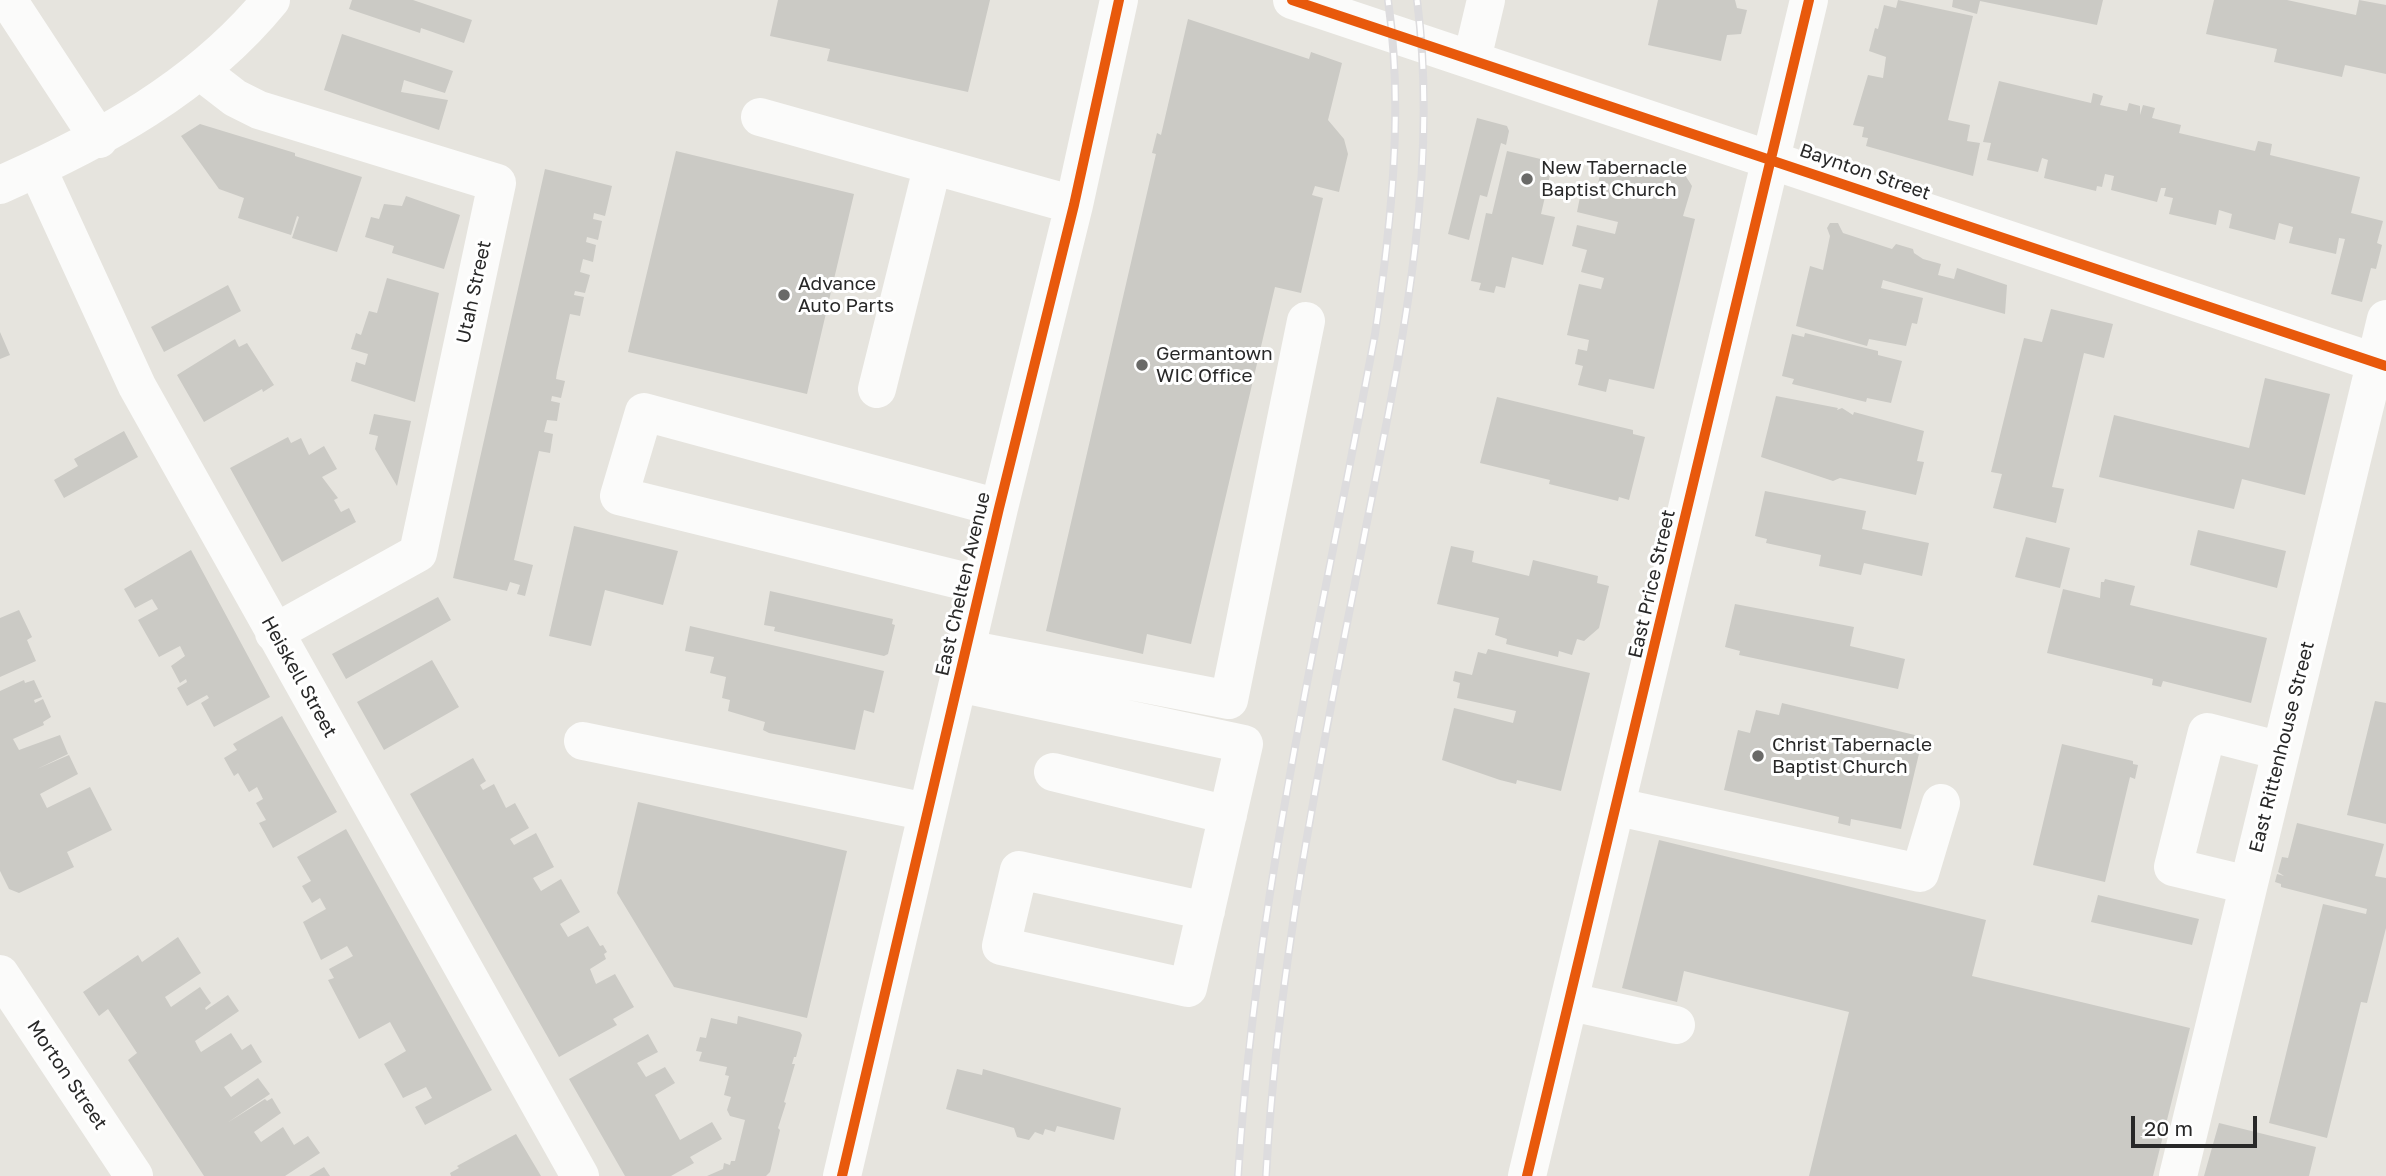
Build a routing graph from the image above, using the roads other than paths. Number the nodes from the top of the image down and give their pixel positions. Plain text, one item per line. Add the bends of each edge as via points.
1 (8, 0) edge
2 (271, 0) edge
3 (1119, 0) edge
4 (1292, 0) edge
5 (1486, 0) edge
6 (1809, 0) edge
7 (1472, 59) junction
8 (200, 71) junction
9 (760, 117) dead end
10 (99, 139) junction
11 (1772, 159) junction
12 (932, 167) junction
13 (37, 169) junction
14 (0, 186) edge
15 (1074, 205) junction
16 (2386, 319) edge
17 (1306, 321) dead end
18 (2381, 365) edge
19 (877, 389) dead end
20 (999, 508) junction
21 (980, 586) junction
22 (274, 633) junction
23 (962, 666) junction
24 (583, 741) dead end
25 (2281, 751) junction
26 (1053, 772) dead end
27 (1941, 803) dead end
28 (1618, 807) junction
29 (927, 812) junction
30 (1228, 815) junction
31 (2248, 885) junction
32 (1206, 911) junction
33 (0, 974) edge
34 (1571, 1002) junction
35 (1676, 1025) dead end
36 (134, 1176) edge
37 (580, 1176) edge
38 (842, 1176) edge
39 (1527, 1176) edge
40 (2178, 1176) edge

1 - 10 street
2 - 8 street
3 - 15 street, East Chelten Avenue
4 - 7 street, Baynton Street
5 - 7 street
6 - 11 street, East Price Street
7 - 11 street, Baynton Street
8 - 10 street
8 - 22 street, Utah Street via 259,110 497,183 418,553
9 - 12 street
10 - 13 street
11 - 18 street, Baynton Street
11 - 28 street, East Price Street
12 - 15 street
12 - 19 street
13 - 14 street
13 - 22 street, Heiskell Street via 137,386
15 - 20 street, East Chelten Avenue
16 - 18 street, East Rittenhouse Street
17 - 23 street via 1229,701
18 - 25 street, East Rittenhouse Street
20 - 21 street, East Chelten Avenue
20 - 21 street via 645,412 619,496
21 - 23 street, East Chelten Avenue
22 - 37 street, Heiskell Street
23 - 29 street, East Chelten Avenue
23 - 30 street via 1244,744
24 - 29 street
25 - 31 street, East Rittenhouse Street
25 - 31 street via 2207,733 2173,867
26 - 30 street
27 - 28 street via 1920,873
28 - 34 street, East Price Street
29 - 38 street, East Chelten Avenue
30 - 32 street
31 - 40 street, East Rittenhouse Street
32 - 32 street via 1188,988 1001,946 1019,870
33 - 36 street, Morton Street
34 - 35 street
34 - 39 street, East Price Street

